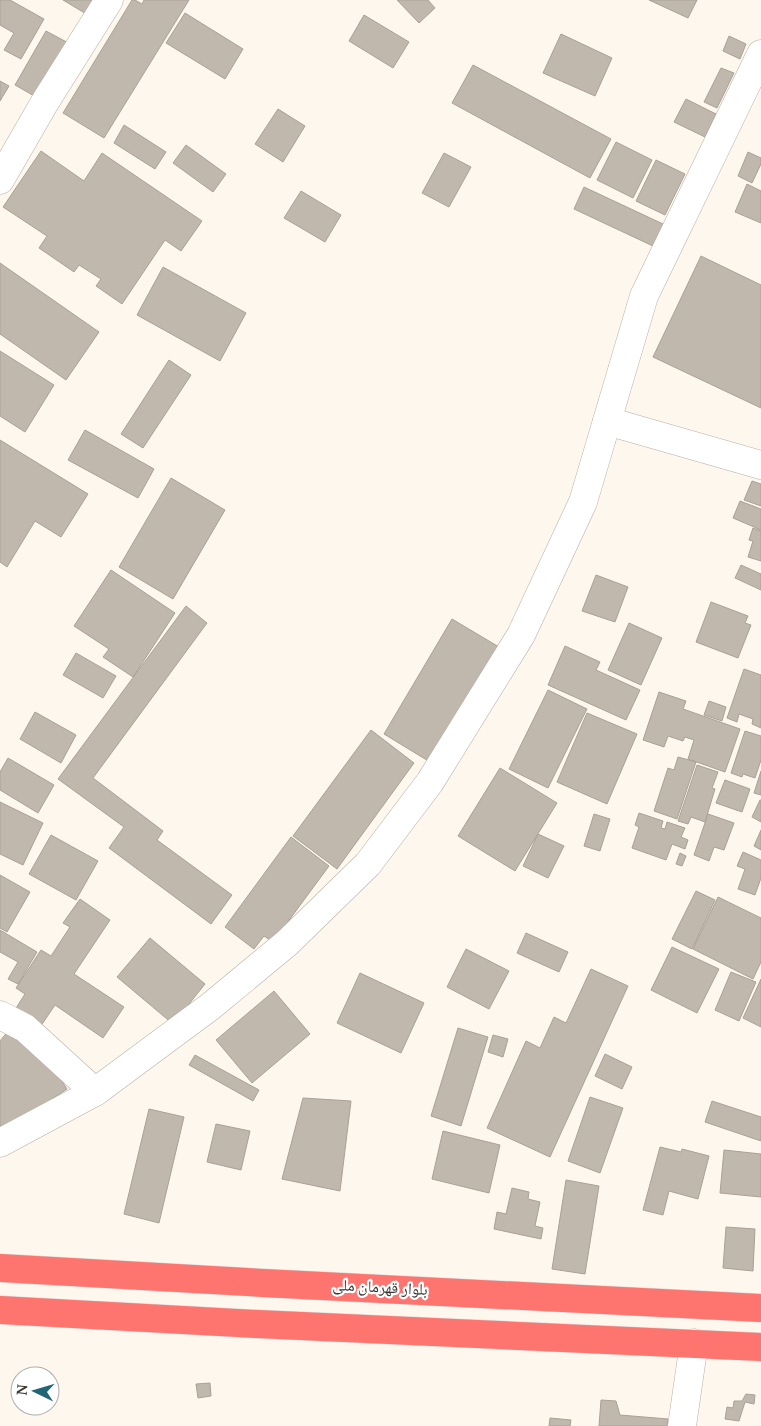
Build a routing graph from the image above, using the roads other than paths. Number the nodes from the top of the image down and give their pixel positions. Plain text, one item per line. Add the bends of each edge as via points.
1 (109, 0) edge
2 (761, 54) edge
3 (0, 180) edge
4 (607, 421) junction
5 (761, 465) edge
6 (0, 1015) edge
7 (95, 1092) junction
8 (0, 1143) edge
9 (0, 1268) edge
10 (761, 1308) edge
11 (0, 1310) edge
12 (694, 1343) junction
13 (761, 1347) edge
14 (682, 1426) edge

1 - 3 street
2 - 4 street via 644,296
4 - 5 street
4 - 7 street via 583,502 520,636 430,782 368,864 287,943 211,1006
6 - 7 street via 25,1028
7 - 8 street
9 - 10 highway, بلوار قهرمان ملی
11 - 12 highway
12 - 13 highway
12 - 14 street

